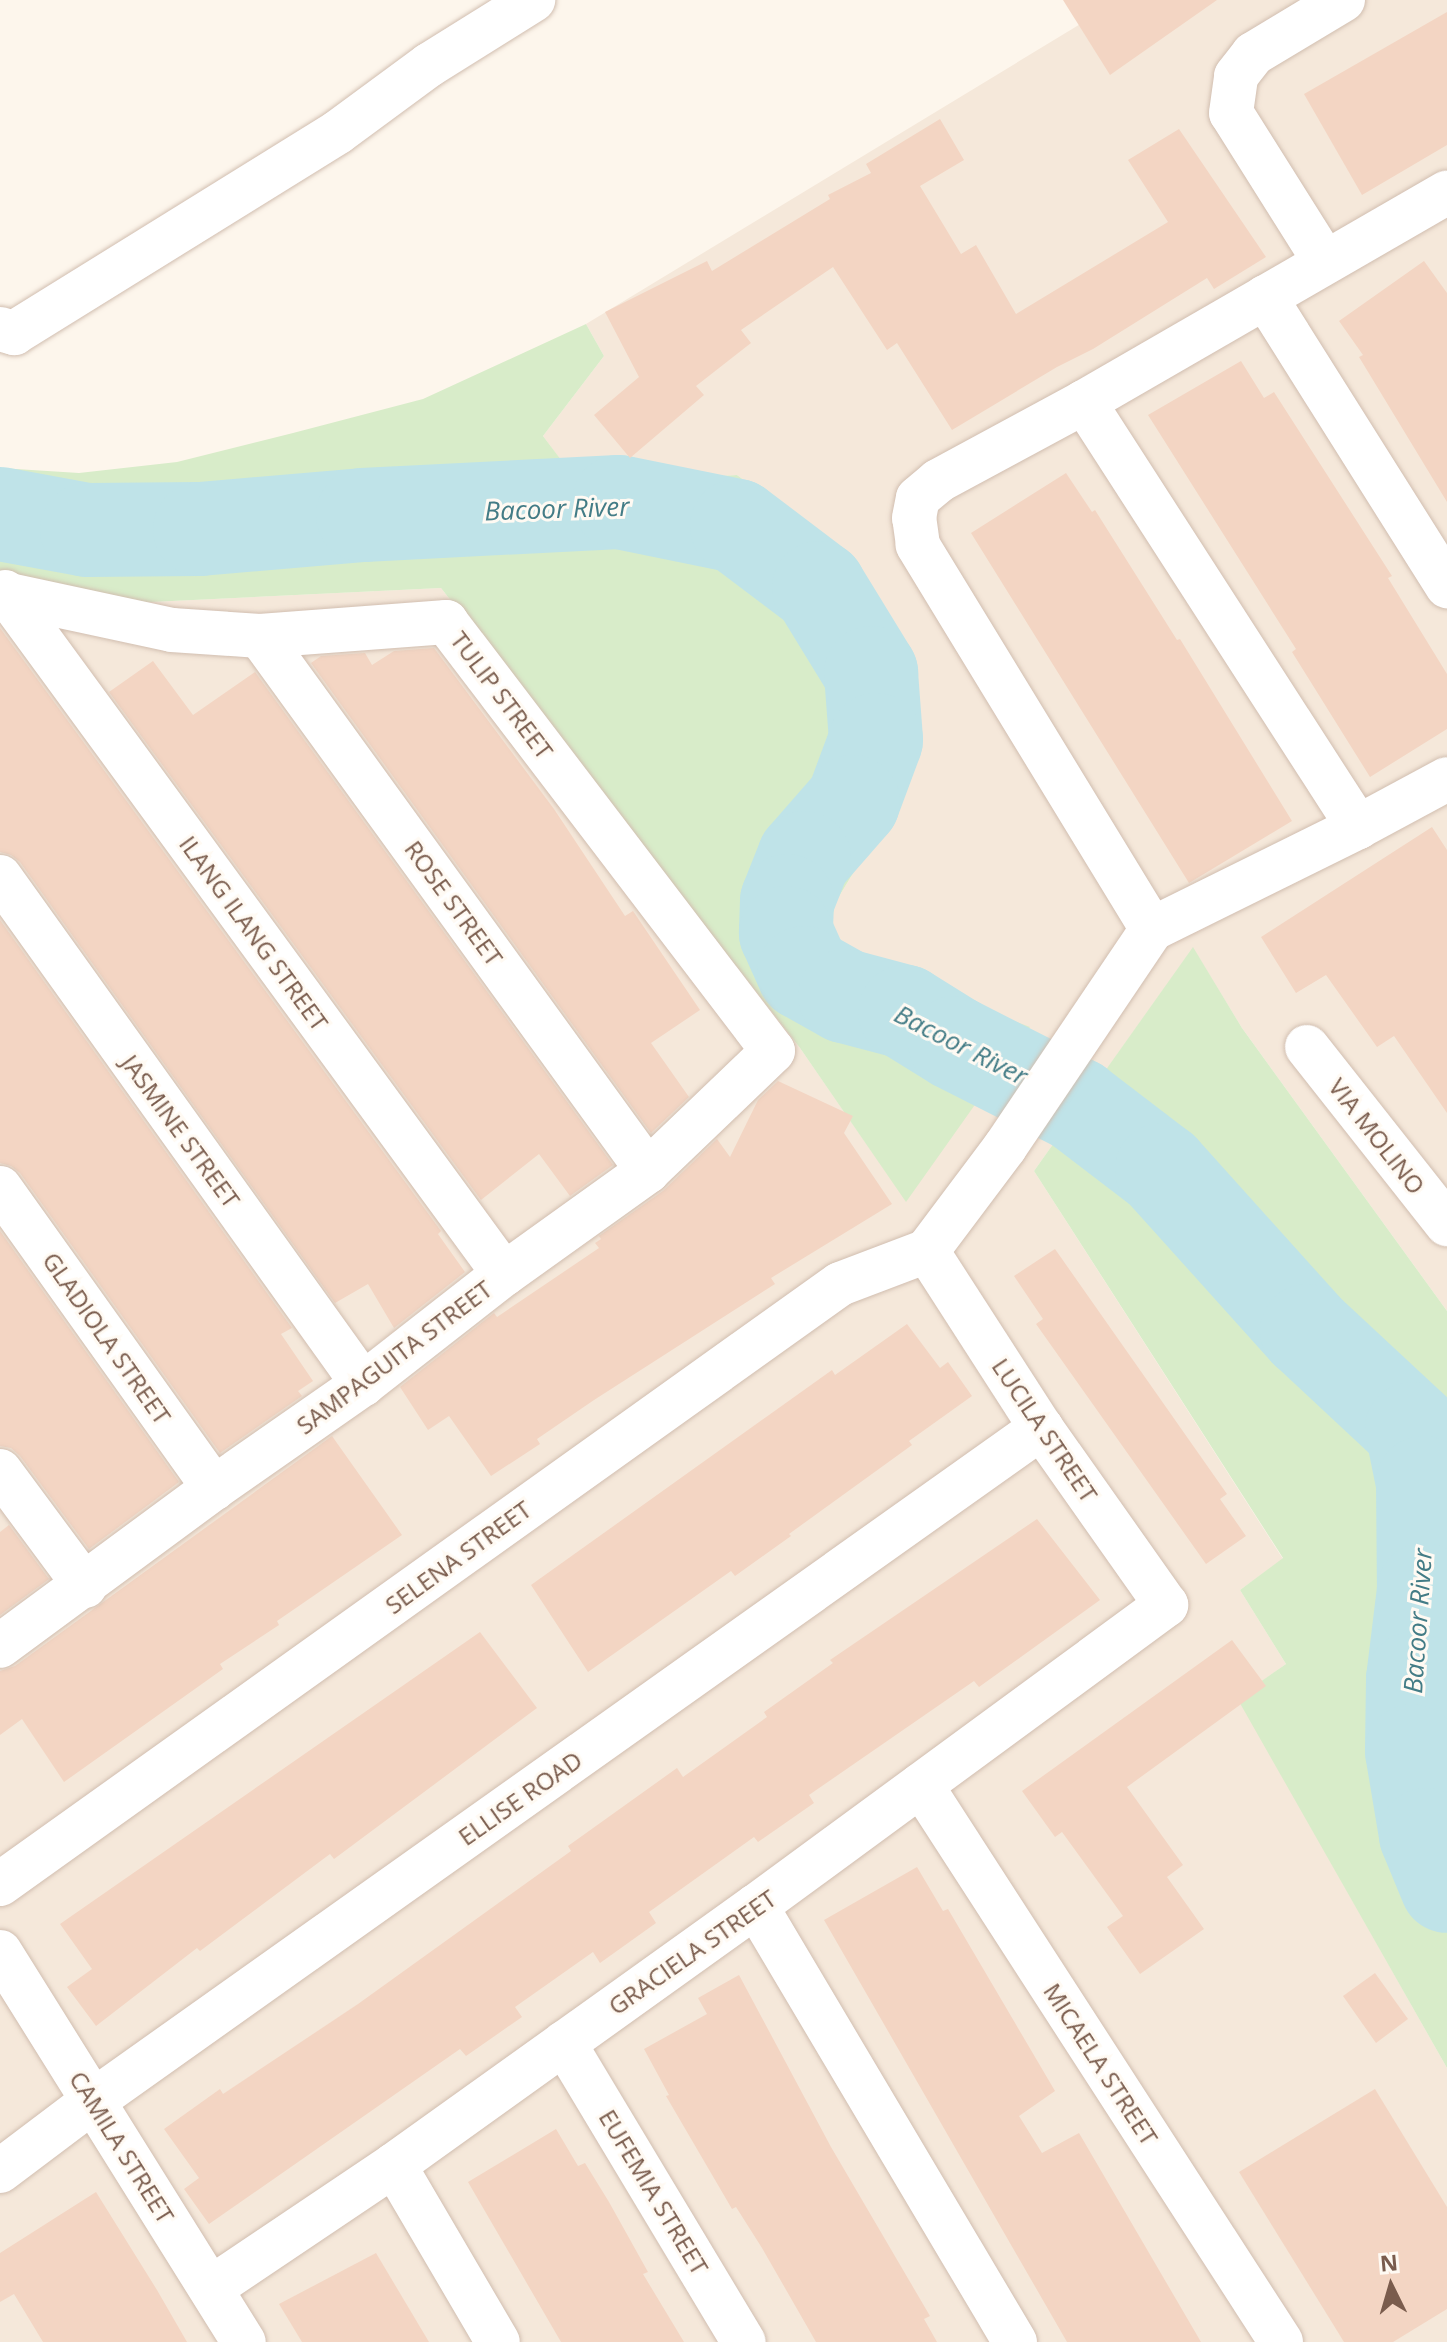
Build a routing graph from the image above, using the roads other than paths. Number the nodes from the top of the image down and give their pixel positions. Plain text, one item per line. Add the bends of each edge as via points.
1 (533, 0) edge
2 (1343, 0) edge
3 (1444, 201) edge
4 (1325, 262) junction
5 (1265, 297) junction
6 (0, 329) edge
7 (1084, 402) junction
8 (1447, 586) edge
9 (3, 592) edge
10 (260, 636) junction
11 (1447, 779) edge
12 (1358, 827) junction
13 (0, 877) edge
14 (1152, 929) junction
15 (1307, 1047) dead end
16 (773, 1051) joint
17 (648, 1171) junction
18 (0, 1188) edge
19 (1447, 1224) edge
20 (927, 1251) junction
21 (504, 1274) junction
22 (363, 1384) junction
23 (1041, 1428) junction
24 (0, 1471) edge
25 (214, 1488) junction
26 (85, 1586) junction
27 (1166, 1605) joint
28 (0, 1646) edge
29 (921, 1785) junction
30 (0, 1884) edge
31 (756, 1906) junction
32 (0, 1952) edge
33 (564, 2043) junction
34 (93, 2101) junction
35 (394, 2165) junction
36 (0, 2171) edge
37 (211, 2288) junction
38 (244, 2342) edge
39 (498, 2342) edge
40 (744, 2342) edge
41 (1015, 2342) edge
42 (1281, 2342) edge

1 - 6 street via 429,65 338,132 14,333
2 - 4 street via 1253,54 1236,76 1231,113
3 - 4 street
4 - 5 street
5 - 7 street
5 - 8 street
7 - 12 street
7 - 14 street via 938,481 918,498 914,518 918,545
9 - 10 street, TULIP STREET via 172,630
9 - 21 street, ILANG ILANG STREET
10 - 16 street, TULIP STREET via 446,622
10 - 17 street, ROSE STREET
11 - 12 street
12 - 14 street
13 - 22 street, JASMINE STREET
14 - 20 street via 1036,1102
15 - 19 street, VIA MOLINO
16 - 17 street, SAMPAGUITA STREET
17 - 21 street, SAMPAGUITA STREET
18 - 25 street, GLADIOLA STREET
20 - 23 street, LUCILA STREET
20 - 30 street, SELENA STREET via 840,1284
21 - 22 street, SAMPAGUITA STREET
22 - 25 street, SAMPAGUITA STREET
23 - 27 street, LUCILA STREET
23 - 34 street, ELLISE ROAD
24 - 26 street
25 - 26 street, SAMPAGUITA STREET
26 - 28 street, SAMPAGUITA STREET
27 - 29 street, GRACIELA STREET
29 - 31 street, GRACIELA STREET
29 - 42 street, MICAELA STREET
31 - 33 street, GRACIELA STREET
31 - 41 street
32 - 34 street, CAMILA STREET
33 - 35 street, GRACIELA STREET
33 - 40 street, EUFEMIA STREET
34 - 36 street, ELLISE ROAD
34 - 37 street, CAMILA STREET
35 - 37 street, GRACIELA STREET
35 - 39 street
37 - 38 street, CAMILA STREET

